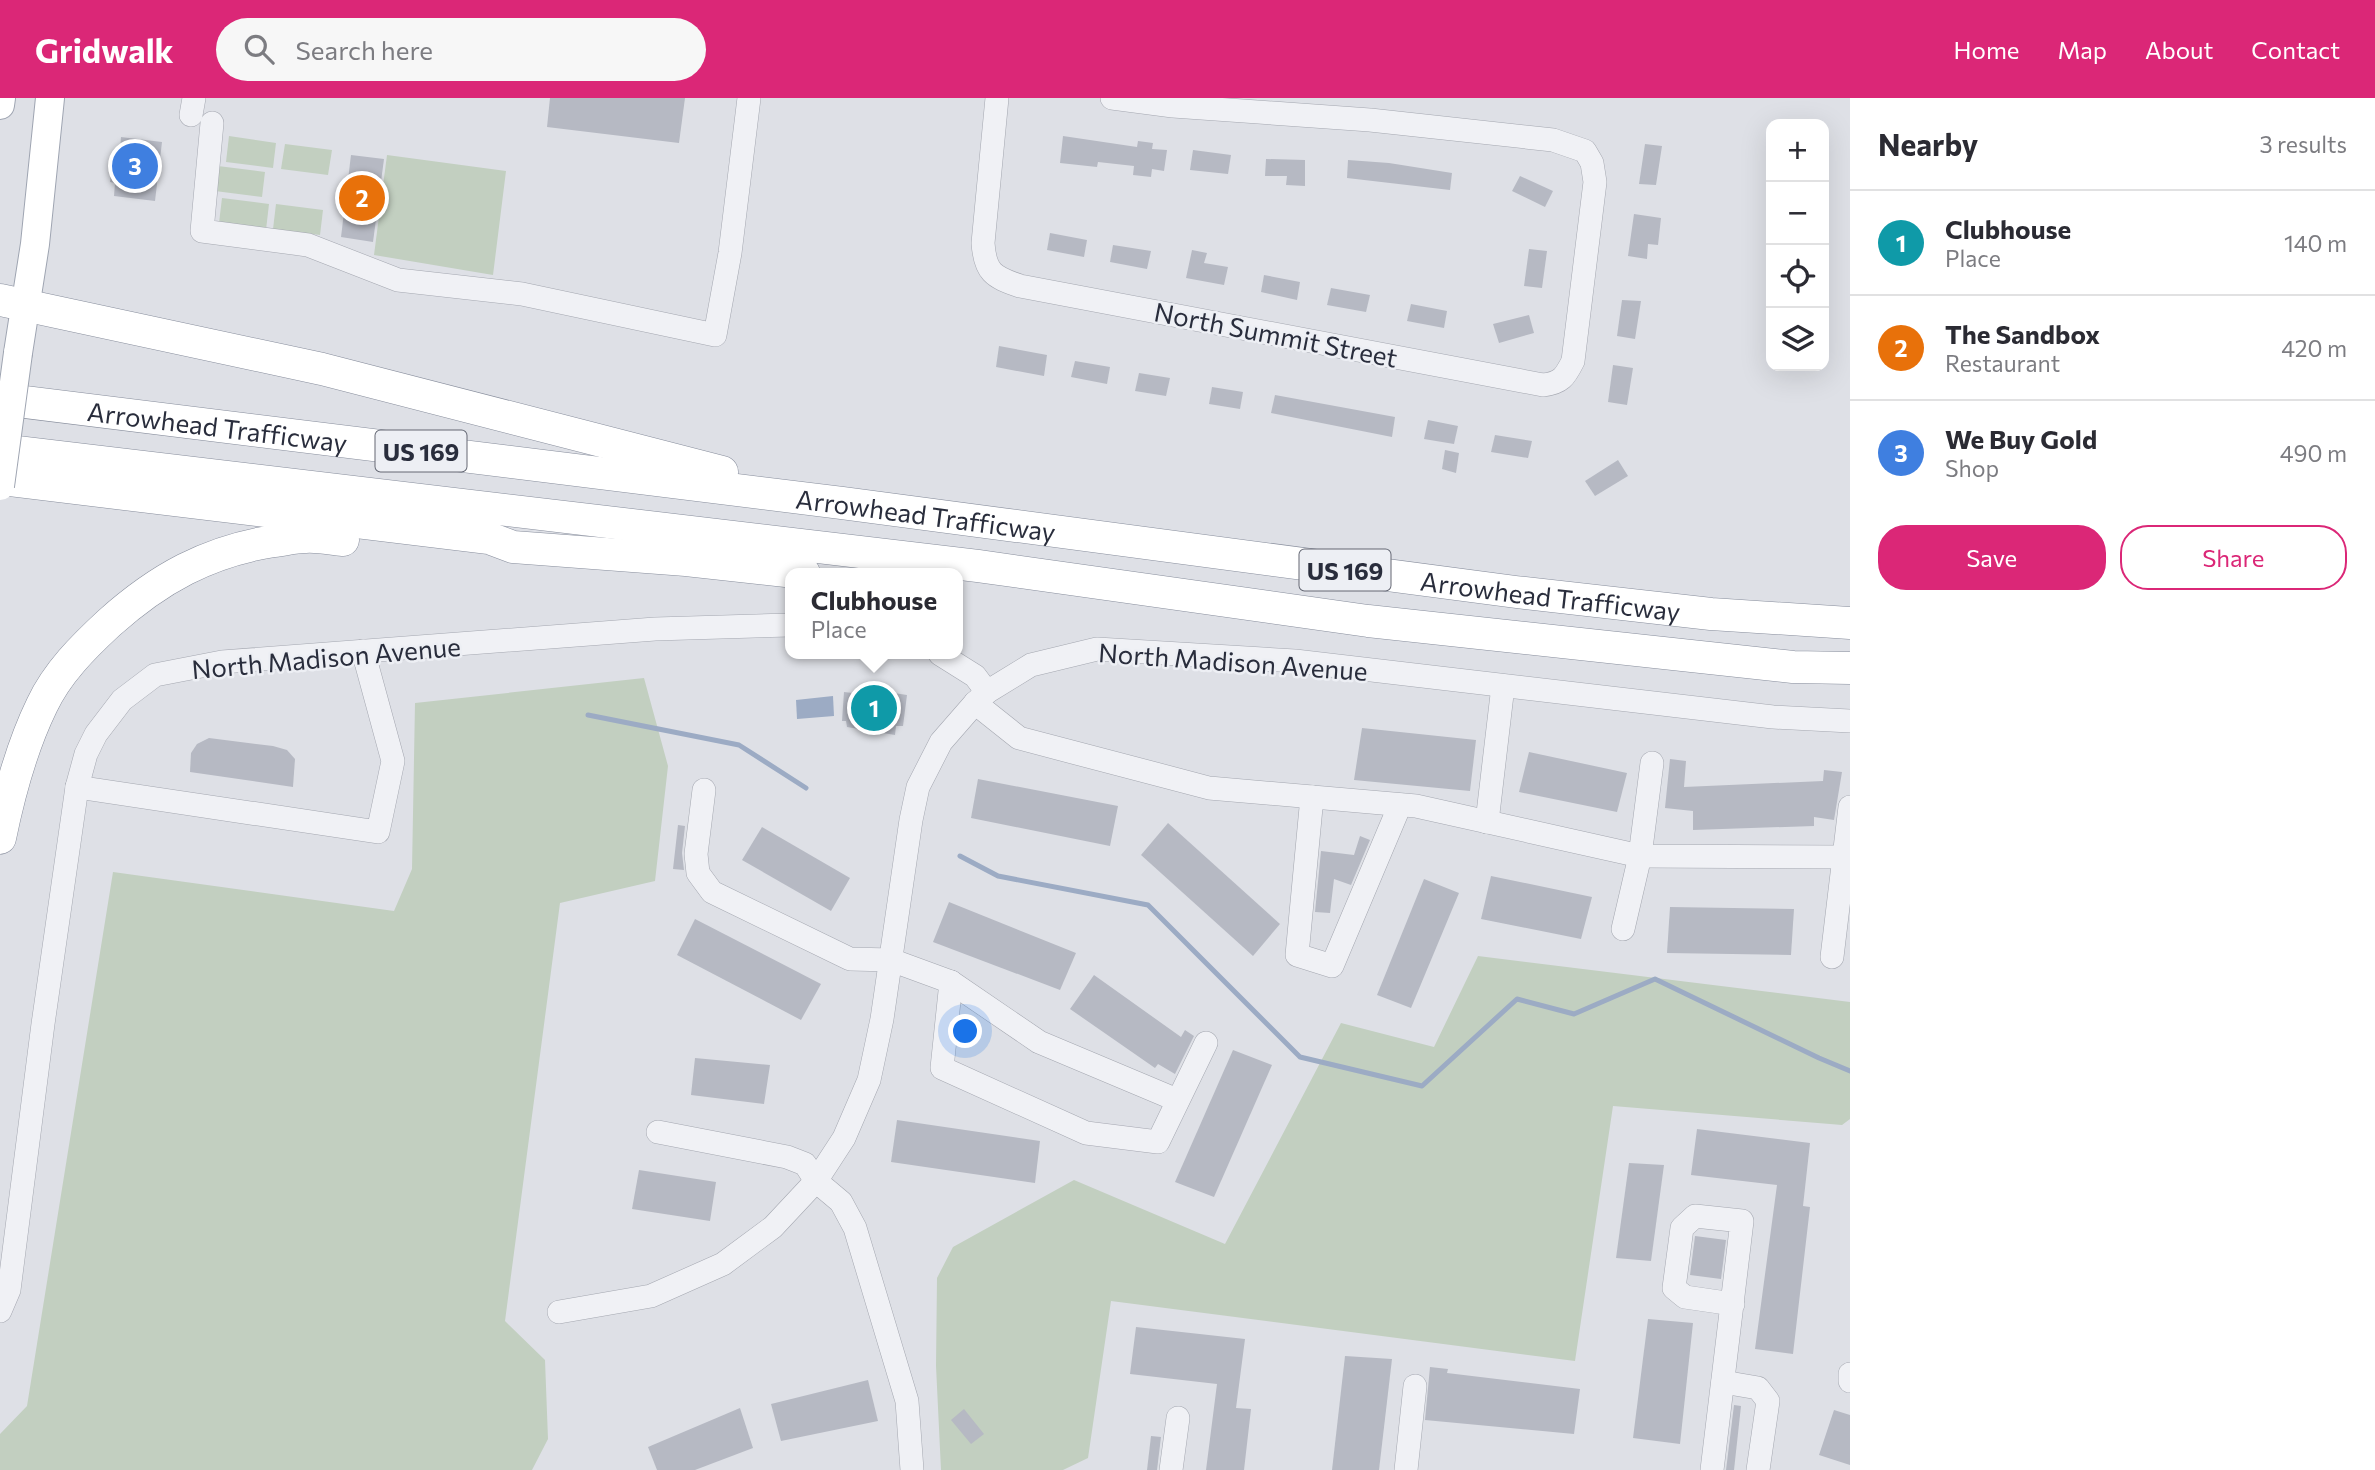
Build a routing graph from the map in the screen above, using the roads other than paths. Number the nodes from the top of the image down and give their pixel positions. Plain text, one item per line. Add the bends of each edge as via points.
1 (1, 98) edge
2 (50, 98) edge
3 (749, 98) edge
4 (997, 98) edge
5 (1112, 98) edge
6 (0, 105) edge
7 (199, 112) edge
8 (12, 302) edge
9 (0, 399) edge
10 (0, 450) edge
11 (0, 479) edge
12 (0, 486) edge
13 (842, 503) junction
14 (513, 547) junction
15 (978, 566) junction
16 (959, 568) edge
17 (785, 571) edge
18 (1850, 623) edge
19 (785, 625) edge
20 (363, 651) junction
21 (948, 659) edge
22 (1850, 668) edge
23 (1503, 686) junction
24 (981, 697) junction
25 (1850, 721) edge
26 (1651, 764) dead end
27 (77, 787) junction
28 (704, 790) dead end
29 (1312, 797) junction
30 (1400, 805) junction
31 (1850, 807) edge
32 (1487, 822) junction
33 (0, 838) edge
34 (1640, 856) junction
35 (1844, 857) junction
36 (1623, 929) dead end
37 (1832, 957) dead end
38 (891, 960) junction
39 (951, 982) junction
40 (1206, 1042) dead end
41 (1177, 1100) junction
42 (658, 1132) dead end
43 (816, 1181) junction
44 (1732, 1304) dead end
45 (0, 1311) edge
46 (559, 1312) dead end
47 (1850, 1374) edge
48 (1850, 1381) edge
49 (1723, 1382) junction
50 (1415, 1386) dead end
51 (1178, 1418) dead end
52 (912, 1470) edge
53 (1171, 1470) edge
54 (1406, 1470) edge
55 (1712, 1470) edge
56 (1758, 1470) edge

1 - 6 main road
2 - 8 main road via 35,243
3 - 7 street via 715,335 522,294 397,279 308,245 202,231
4 - 5 street, North Summit Street via 983,243 990,271 1002,280 1543,385 1564,379 1573,361 1595,182 1585,151 1553,140
8 - 12 main road, bridge via 18,353
8 - 13 highway via 322,369
9 - 13 highway, Arrowhead Trafficway / US 169
10 - 15 highway, Arrowhead Trafficway / US 169
11 - 14 highway via 489,538
13 - 18 highway, Arrowhead Trafficway / US 169 via 1516,592 1711,614
14 - 17 highway
14 - 33 highway via 486,551 305,537 245,546 192,565 119,614 68,665 42,705 20,762
15 - 16 highway
15 - 22 highway, Arrowhead Trafficway / US 169 via 1381,622 1793,667
19 - 20 street, North Madison Avenue via 655,629
20 - 27 street, North Madison Avenue via 222,662 155,675 108,716 86,754
20 - 27 street via 393,761 379,832
21 - 24 street via 975,676
23 - 24 street, North Madison Avenue via 1295,661 1097,649 1031,665
23 - 25 street, North Madison Avenue via 1773,718
23 - 32 street
24 - 29 street via 1019,738 1209,788
24 - 38 street, North Madison Avenue via 942,742 918,787
26 - 34 street
27 - 45 street, North Madison Avenue via 9,1290
28 - 38 street via 696,854 698,873 712,892 850,959
29 - 30 street
29 - 30 street via 1297,955 1332,966
30 - 32 street
31 - 35 street
32 - 34 street
34 - 35 street
34 - 36 street
35 - 37 street
38 - 39 street
38 - 43 street, North Madison Avenue via 869,1080 844,1138
39 - 41 street via 1039,1042
39 - 41 street via 942,1068 1086,1133 1158,1142
40 - 41 street
42 - 43 street via 787,1157 805,1164
43 - 46 street, North Madison Avenue via 773,1227 723,1264 651,1296
43 - 52 street via 841,1202 855,1228 907,1401
44 - 49 street
47 - 48 street
49 - 55 street
49 - 56 street via 1758,1388 1768,1401
50 - 54 street
51 - 53 street

